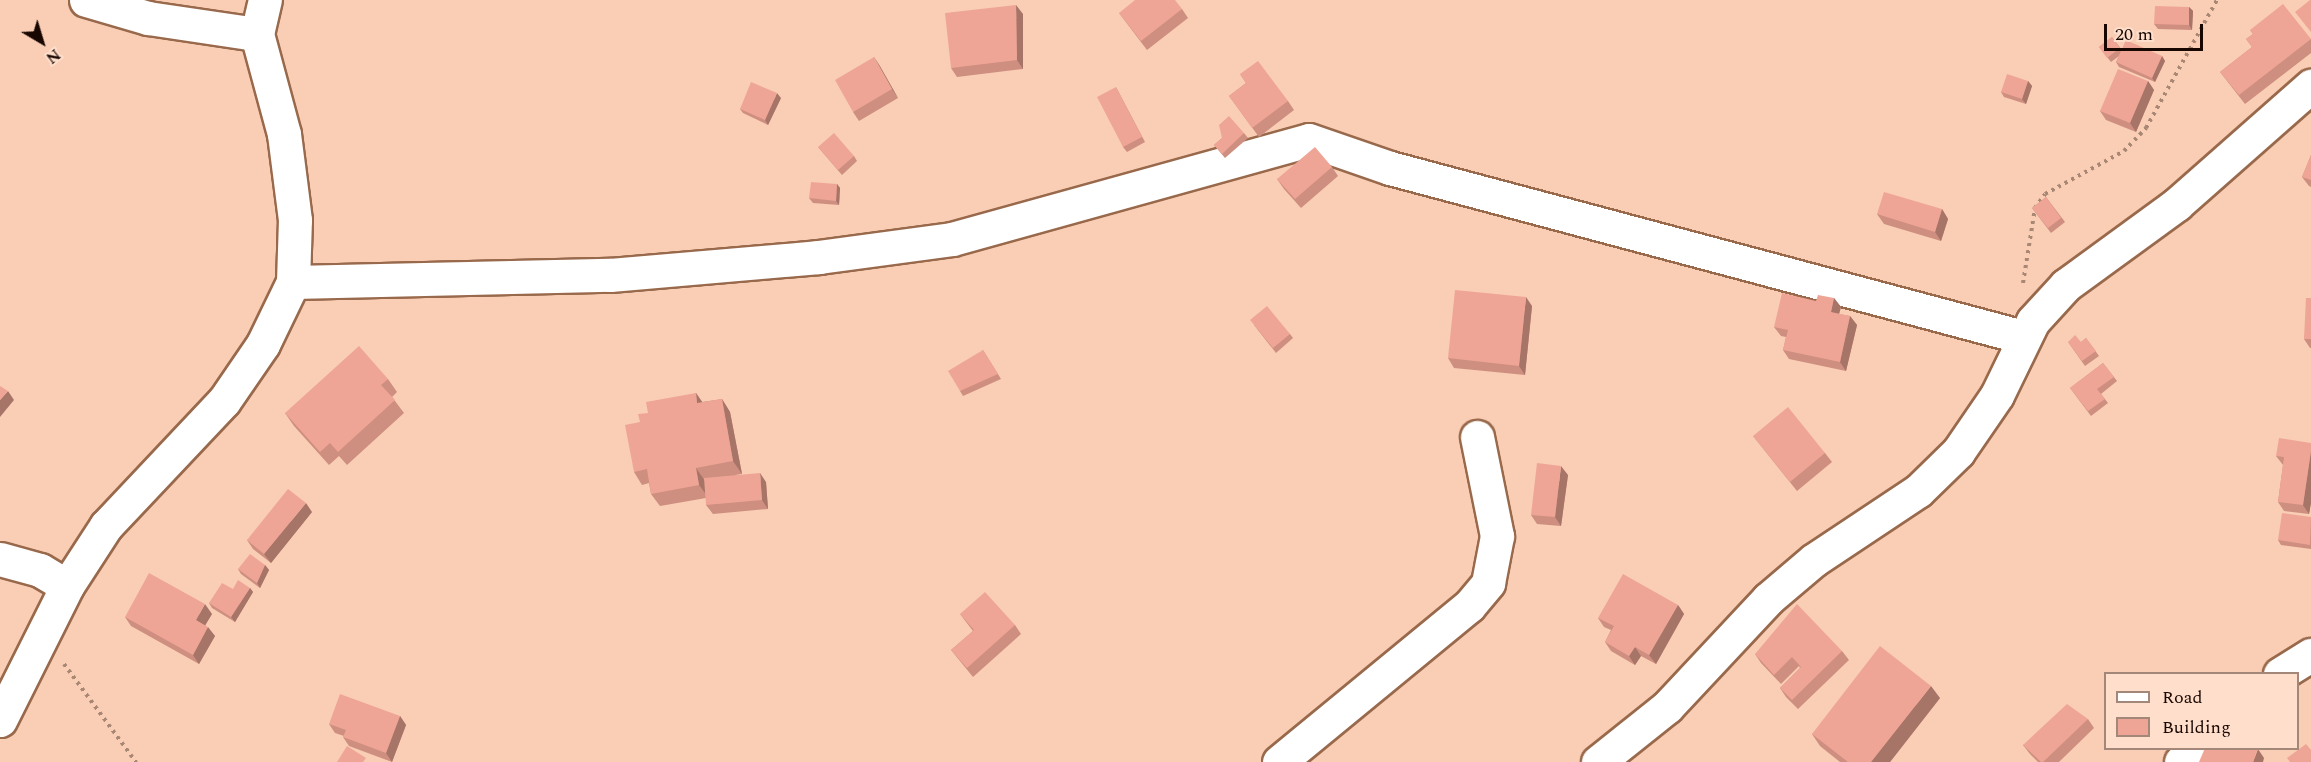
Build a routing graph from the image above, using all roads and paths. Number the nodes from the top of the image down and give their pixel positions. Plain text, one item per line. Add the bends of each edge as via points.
1 (86, 0) edge
2 (265, 0) edge
3 (2217, 0) edge
4 (257, 34) junction
5 (2311, 86) edge
6 (293, 282) junction
7 (2028, 329) junction
8 (1477, 437) dead end
9 (0, 559) edge
10 (67, 586) junction
11 (44, 641) junction
12 (2311, 655) edge
13 (2283, 672) edge
14 (0, 720) edge
15 (2192, 750) edge
16 (136, 762) edge
17 (1279, 762) edge
18 (1598, 762) edge
19 (2181, 762) edge

1 - 4 street via 148,18
2 - 4 street
3 - 7 path via 2146,128 2124,151 2045,194 2035,208 2022,292
4 - 6 street via 284,134 295,220
5 - 7 street via 2177,204 2066,285
6 - 7 street via 610,275 831,256 952,238 1309,140 1390,168
6 - 10 street via 263,344 224,401 106,526
7 - 18 street via 1997,395 1958,452 1918,491 1814,560 1776,593 1667,707
8 - 17 street via 1497,536 1488,583 1469,606
9 - 10 street via 40,570
10 - 11 street
11 - 14 street
11 - 16 path
12 - 13 street
15 - 19 street

